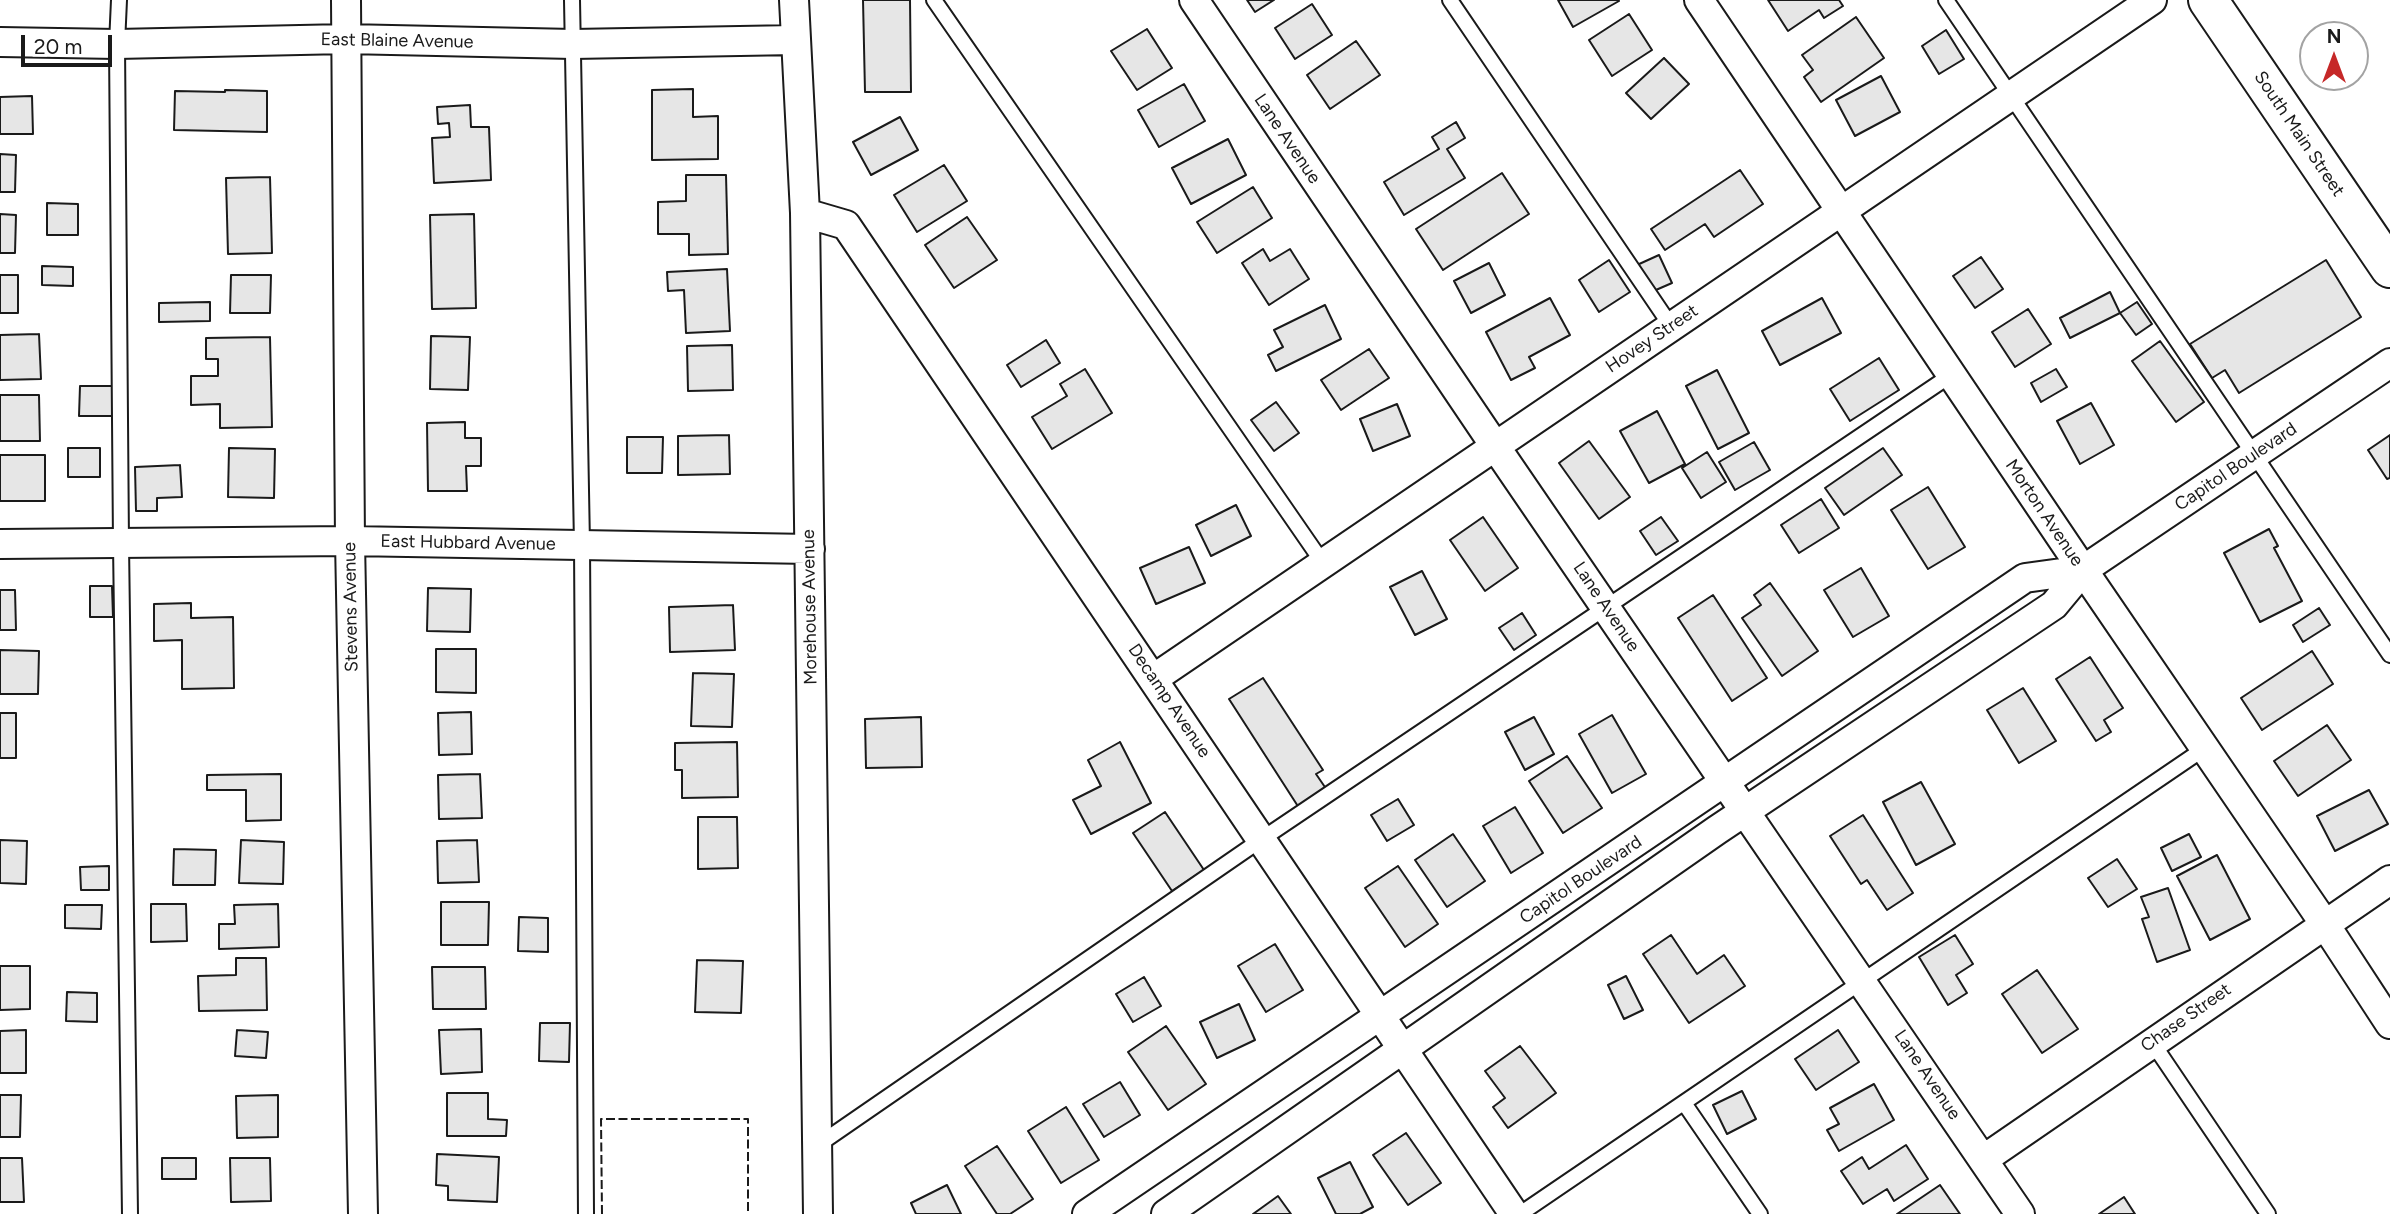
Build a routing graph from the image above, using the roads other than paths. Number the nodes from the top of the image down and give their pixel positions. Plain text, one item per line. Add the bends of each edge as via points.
1 (119, 0) edge
2 (346, 0) edge
3 (572, 0) edge
4 (794, 0) edge
5 (934, 0) edge
6 (1194, 0) edge
7 (1450, 0) edge
8 (1699, 0) edge
9 (1946, 0) edge
10 (2152, 0) edge
11 (2208, 0) edge
12 (346, 39) junction
13 (795, 40) junction
14 (0, 42) edge
15 (117, 44) junction
16 (573, 44) junction
17 (2011, 95) junction
18 (1841, 210) junction
19 (805, 213) junction
20 (2390, 268) edge
21 (1671, 326) junction
22 (2390, 363) edge
23 (1951, 375) junction
24 (1495, 446) junction
25 (2255, 455) junction
26 (350, 541) junction
27 (0, 544) edge
28 (121, 544) junction
29 (582, 544) junction
30 (810, 549) junction
31 (1323, 563) junction
32 (2082, 570) junction
33 (1606, 607) junction
34 (2390, 655) edge
35 (1153, 679) junction
36 (2205, 748) junction
37 (1726, 783) junction
38 (1746, 811) junction
39 (1262, 839) junction
40 (2390, 880) edge
41 (2324, 923) junction
42 (1862, 981) junction
43 (1380, 1015) junction
44 (2390, 1024) edge
45 (2152, 1042) junction
46 (1402, 1048) junction
47 (1684, 1103) junction
48 (817, 1146) junction
49 (1984, 1159) junction
50 (130, 1214) edge
51 (363, 1214) edge
52 (586, 1214) edge
53 (818, 1214) edge
54 (1087, 1214) edge
55 (1166, 1214) edge
56 (1514, 1214) edge
57 (1520, 1214) edge
58 (1760, 1214) edge
59 (2020, 1214) edge
60 (2268, 1214) edge

1 - 15 lane
2 - 12 street, Stevens Avenue
3 - 16 lane
4 - 13 street, Morehouse Avenue
5 - 31 lane
6 - 24 street, Lane Avenue
7 - 21 lane
8 - 18 street, Morton Avenue
9 - 17 lane
10 - 17 street, Hovey Street
11 - 20 main road, South Main Street
12 - 15 street, East Blaine Avenue
12 - 16 street, East Blaine Avenue
12 - 26 street, Stevens Avenue
13 - 16 street, East Blaine Avenue
13 - 19 street, Morehouse Avenue
14 - 15 street, East Blaine Avenue
15 - 28 lane
16 - 29 lane
17 - 18 street, Hovey Street
17 - 25 lane
18 - 21 street, Hovey Street
18 - 23 street, Morton Avenue
19 - 30 street, Morehouse Avenue
19 - 35 street, Decamp Avenue via 846,225
21 - 24 street, Hovey Street
22 - 25 street, Capitol Boulevard
23 - 32 street, Morton Avenue
23 - 33 lane
24 - 31 street, Hovey Street
24 - 33 street, Lane Avenue
25 - 32 street, Capitol Boulevard
25 - 34 lane
26 - 28 street, East Hubbard Avenue
26 - 29 street, East Hubbard Avenue
26 - 51 street, Stevens Avenue
27 - 28 street, East Hubbard Avenue
28 - 50 lane
29 - 30 street, East Hubbard Avenue
29 - 52 lane
30 - 48 street, Morehouse Avenue
31 - 35 street, Hovey Street
32 - 36 street, Morton Avenue
32 - 37 street, Capitol Boulevard via 2025,578
32 - 38 street, Capitol Boulevard via 2054,605
33 - 37 street, Lane Avenue
33 - 39 lane
35 - 39 street, Decamp Avenue
36 - 41 street, Morton Avenue
36 - 42 lane
37 - 38 street, Lane Avenue
37 - 43 street, Capitol Boulevard
38 - 42 street, Lane Avenue
38 - 46 street, Capitol Boulevard
39 - 43 street, Decamp Avenue
39 - 48 lane
40 - 41 street, Chase Street
41 - 44 street, Morton Avenue
41 - 45 street, Chase Street
42 - 47 lane
42 - 49 street, Lane Avenue
43 - 46 street, Decamp Avenue
43 - 54 street, Capitol Boulevard
45 - 49 street, Chase Street
45 - 60 lane
46 - 55 street, Capitol Boulevard
46 - 56 street, Decamp Avenue
47 - 57 lane
47 - 58 lane
48 - 53 street, Morehouse Avenue
49 - 59 street, Lane Avenue

